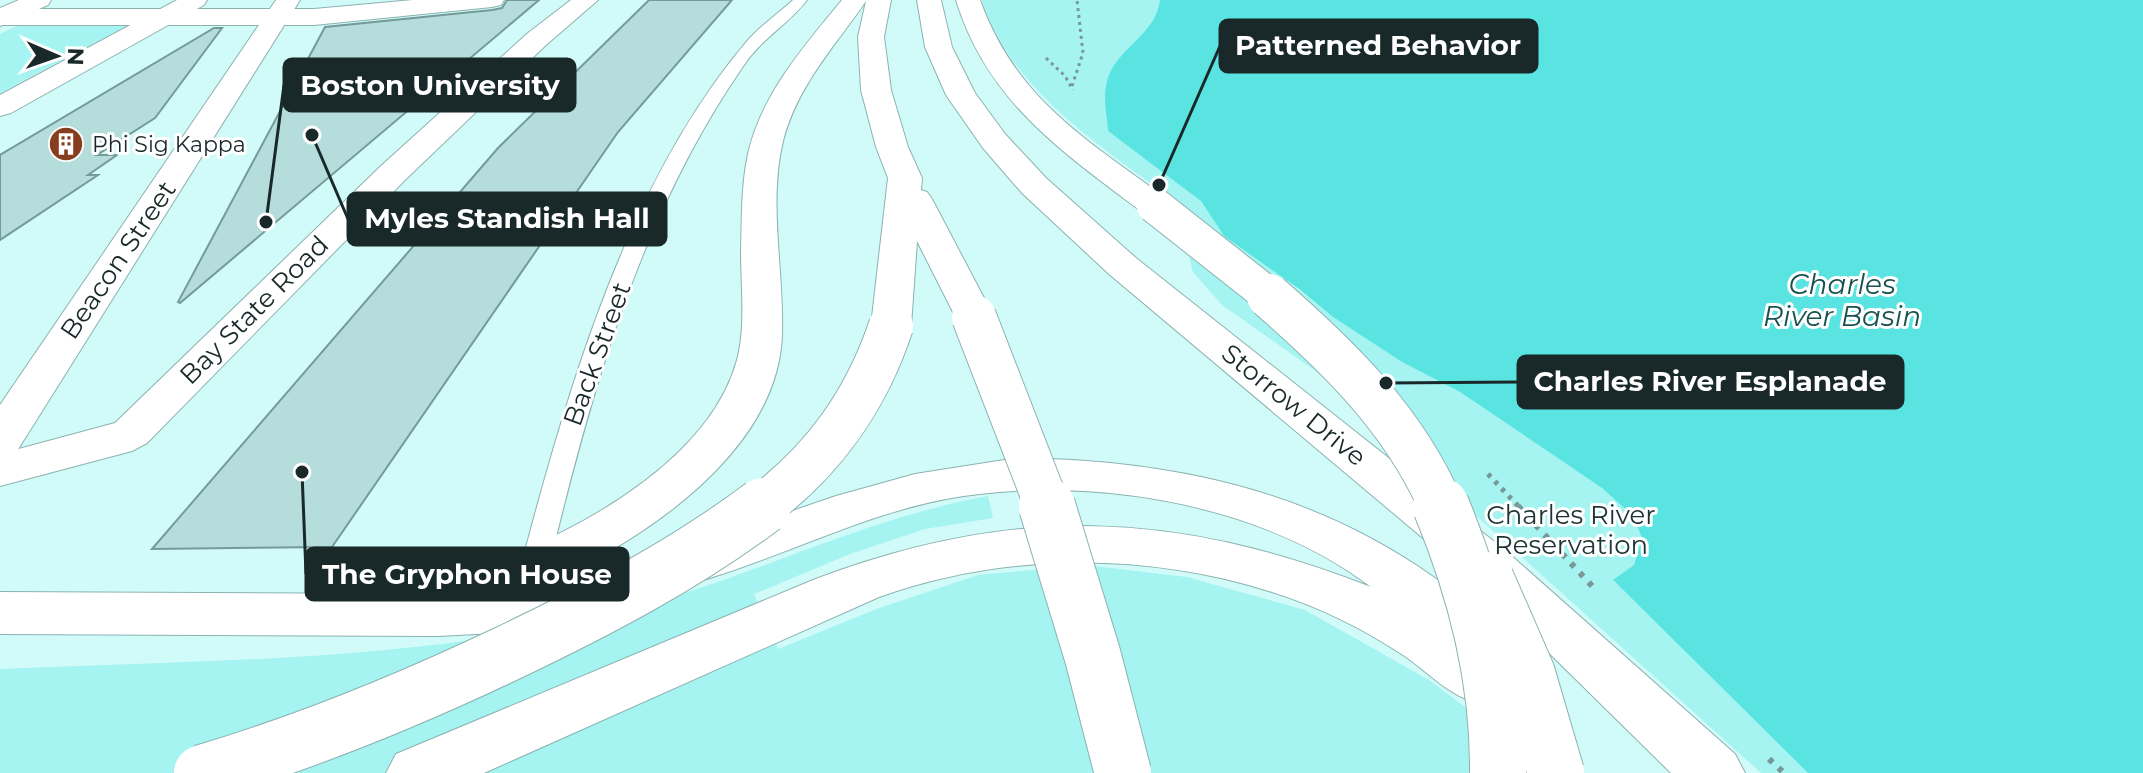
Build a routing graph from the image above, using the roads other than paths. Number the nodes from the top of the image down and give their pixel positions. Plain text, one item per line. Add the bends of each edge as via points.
1 (39, 0) edge
2 (195, 0) edge
3 (492, 0) edge
4 (586, 0) edge
5 (800, 0) edge
6 (855, 0) edge
7 (879, 0) edge
8 (929, 0) edge
9 (968, 0) edge
10 (283, 8) edge
11 (164, 17) junction
12 (1, 18) edge
13 (0, 107) edge
14 (910, 189) junction
15 (0, 440) edge
16 (0, 470) edge
17 (1428, 478) junction
18 (535, 566) junction
19 (0, 613) edge
20 (386, 614) junction
21 (1543, 748) edge
22 (202, 773) edge
23 (418, 773) edge
24 (1123, 773) edge
25 (1498, 773) edge
26 (1579, 773) edge
27 (1713, 773) edge

1 - 12 main road
2 - 11 main road
3 - 10 main road via 314,17
4 - 16 main road, Bay State Road via 394,172 131,433
5 - 18 lane, Back Street via 735,67 664,185 579,397
6 - 18 main road via 805,64 768,138 760,198 761,340 741,401 703,452 651,499 591,540
7 - 14 main road via 871,37 876,90
8 - 27 main road, Storrow Drive via 934,32 962,94 1038,192 1095,245 1410,498
9 - 17 main road, bridge via 987,51 1019,95 1322,342 1394,427
10 - 11 main road
10 - 15 main road, Beacon Street
11 - 12 main road
11 - 13 main road
14 - 22 main road, bridge via 891,326 879,365 834,438 791,481 674,567 579,619 400,703
14 - 24 main road, bridge via 974,317 1026,444 1068,567
17 - 21 main road, bridge via 1511,631 1535,691
17 - 25 main road, bridge via 1479,621 1491,679
18 - 20 main road
19 - 20 main road
20 - 21 main road via 500,612 570,601 944,484 1024,475 1108,476 1227,501 1354,552 1421,594 1462,630 1505,681
21 - 23 main road via 1459,663 1380,614 1290,578 1176,548 1075,542 971,553 886,574
21 - 26 main road

